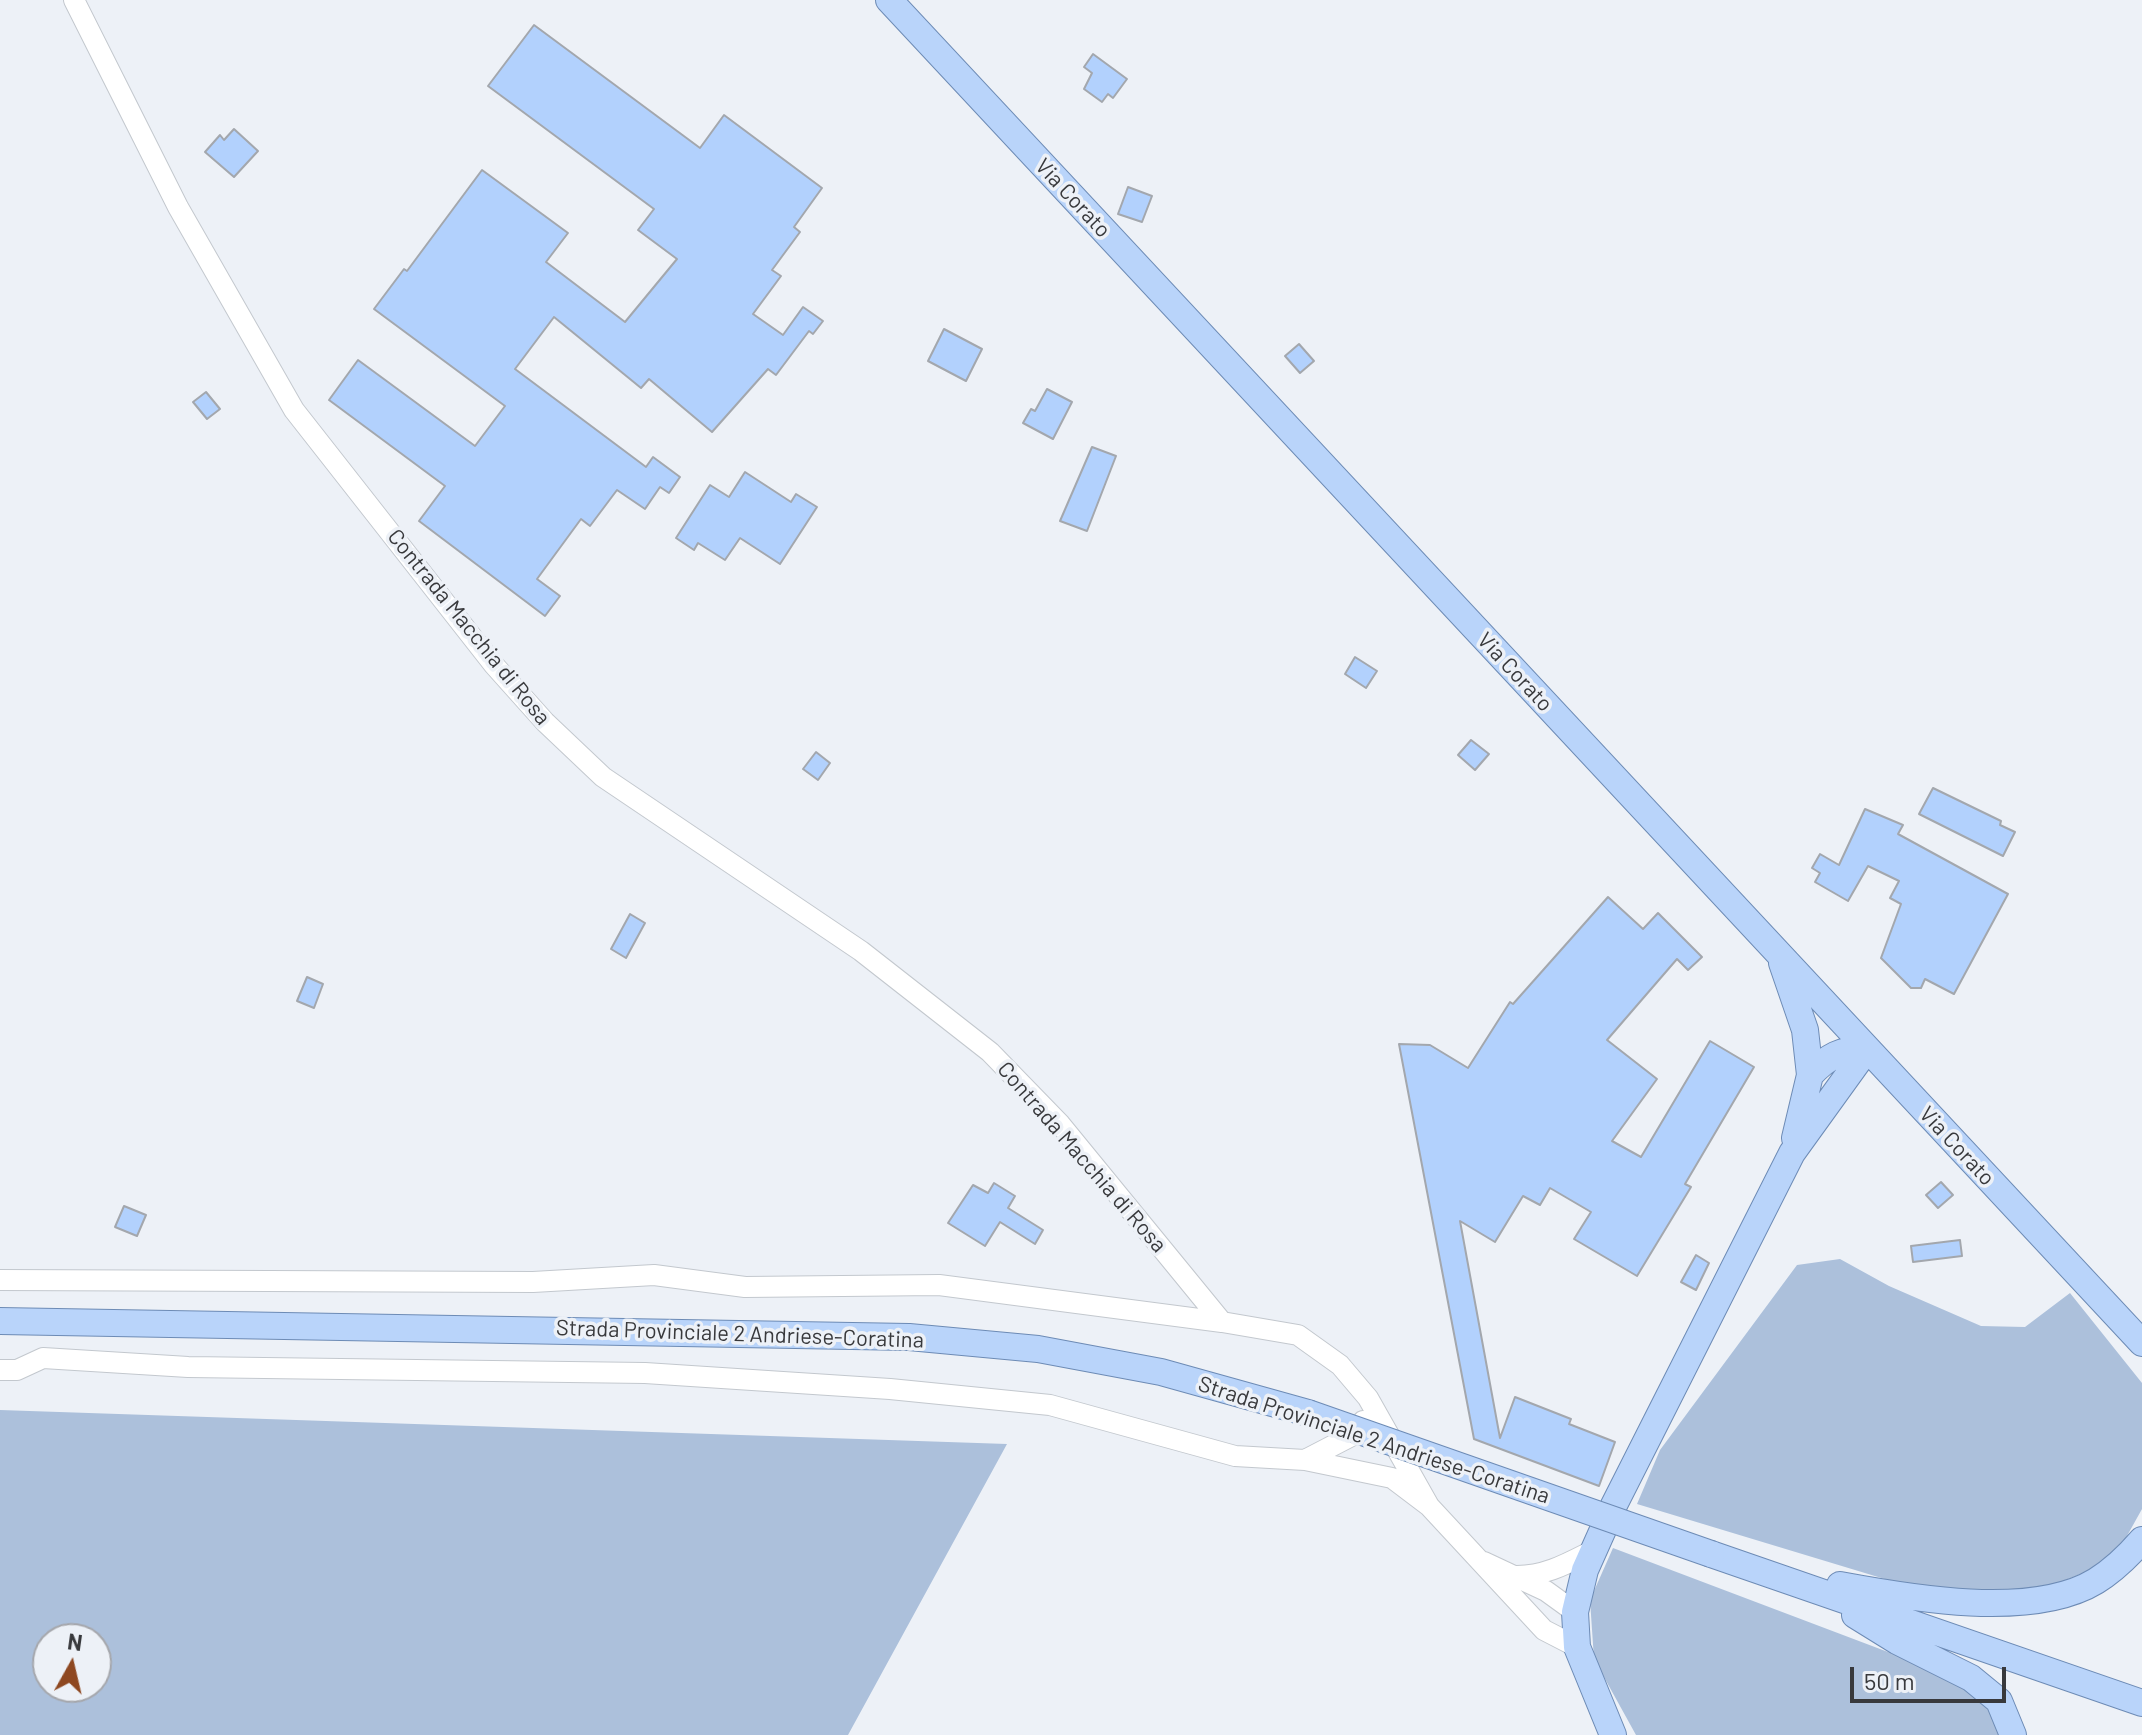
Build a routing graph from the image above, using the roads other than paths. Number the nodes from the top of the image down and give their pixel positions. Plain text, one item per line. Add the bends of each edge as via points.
1 (74, 0) edge
2 (889, 0) edge
3 (1780, 956) junction
4 (1867, 1049) junction
5 (1810, 1075) junction
6 (1792, 1153) junction
7 (0, 1280) edge
8 (0, 1321) edge
9 (1222, 1322) junction
10 (2142, 1343) edge
11 (0, 1370) edge
12 (1368, 1398) junction
13 (1305, 1460) junction
14 (1429, 1506) junction
15 (2142, 1540) edge
16 (1594, 1550) junction
17 (1480, 1561) junction
18 (1754, 1569) junction
19 (1517, 1576) junction
20 (1818, 1591) junction
21 (1575, 1612) junction
22 (1577, 1647) junction
23 (2142, 1703) edge
24 (1613, 1735) edge
25 (2013, 1735) edge

1 - 9 street, Contrada Macchia di Rosa via 178,207 294,410 494,665 603,777 861,951 990,1052 1060,1124
2 - 3 main road, Via Corato
3 - 4 main road, Via Corato
3 - 5 main road via 1805,1030
4 - 5 main road via 1828,1056
4 - 6 main road
4 - 10 main road, Via Corato
5 - 6 main road
6 - 16 main road
7 - 9 street via 533,1282 654,1275 745,1287 939,1285
8 - 18 main road, Strada Provinciale 2 Andriese-Coratina, bridge via 909,1337 1038,1349 1161,1372 1308,1413
9 - 12 street via 1298,1335 1340,1365
11 - 13 street via 17,1370 43,1358 188,1367 645,1373 890,1389 1050,1405 1235,1456
12 - 13 street via 1361,1431
12 - 14 street
13 - 14 street via 1392,1478
14 - 17 street
15 - 18 main road via 2095,1582 2054,1596 2010,1602 1897,1596
16 - 19 street via 1556,1569
16 - 21 main road
17 - 19 street
17 - 22 street via 1544,1630
18 - 20 main road, Strada Provinciale 2 Andriese-Coratina
19 - 21 street
20 - 23 main road, Strada Provinciale 2 Andriese-Coratina
20 - 25 main road via 1897,1641 1971,1678 1999,1701
21 - 22 main road
22 - 24 main road

